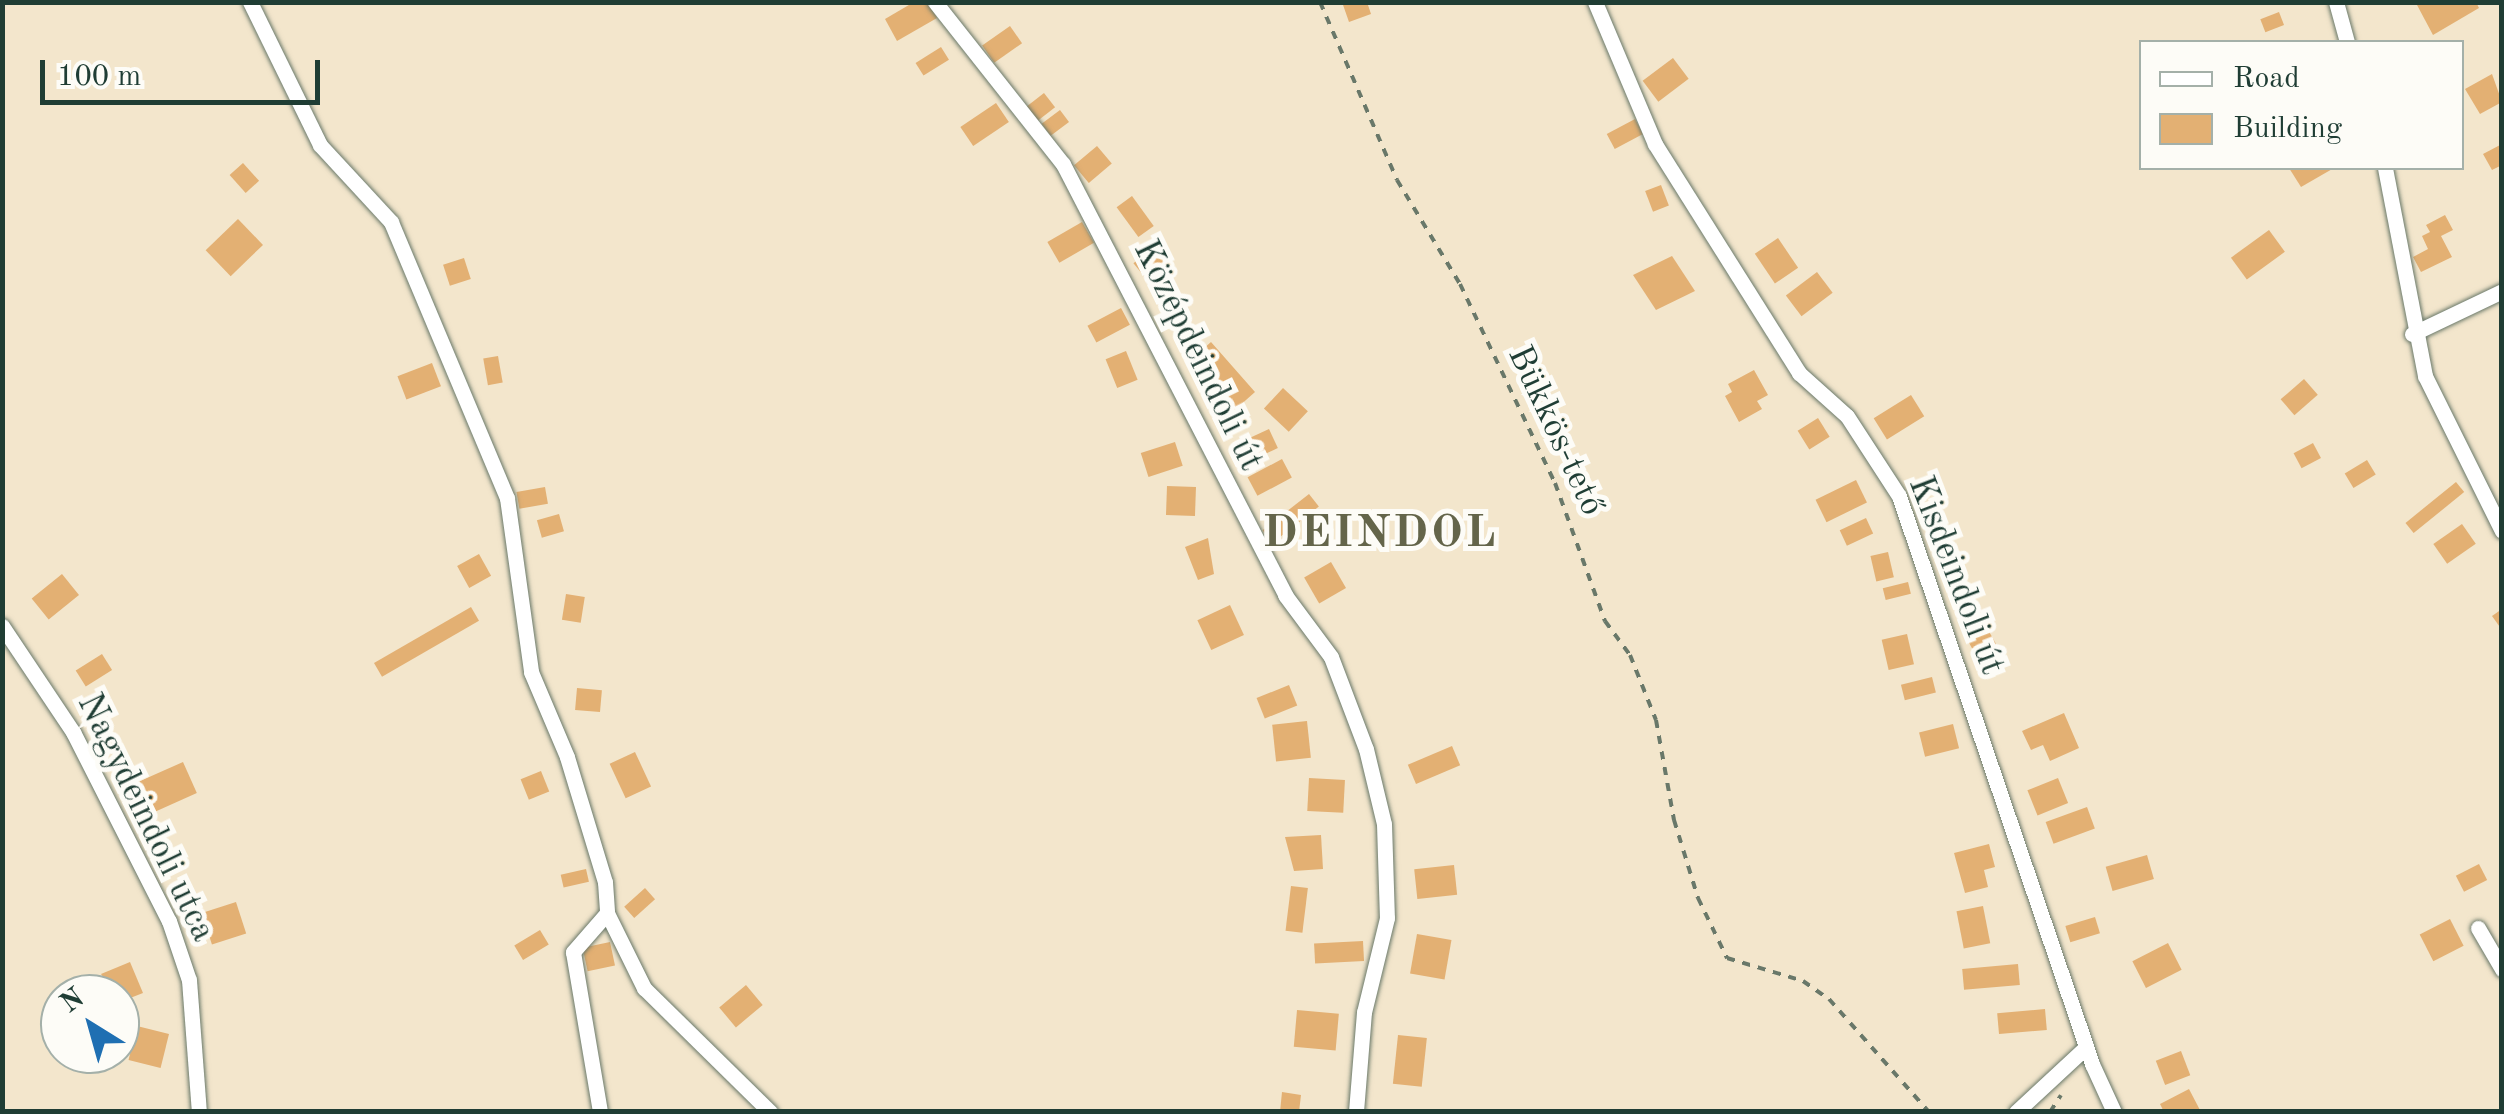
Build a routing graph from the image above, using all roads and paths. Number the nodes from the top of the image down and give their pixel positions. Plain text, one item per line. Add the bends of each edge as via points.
1 (250, 2) edge
2 (935, 2) edge
3 (1320, 2) edge
4 (1595, 2) edge
5 (2336, 2) edge
6 (2346, 40) edge
7 (2386, 170) edge
8 (2502, 291) edge
9 (2412, 334) junction
10 (2502, 532) edge
11 (2, 626) edge
12 (607, 913) junction
13 (2478, 928) dead end
14 (2502, 969) edge
15 (2086, 1046) junction
16 (199, 1112) edge
17 (600, 1112) edge
18 (770, 1112) edge
19 (1356, 1112) edge
20 (1929, 1112) edge
21 (2016, 1112) edge
22 (2114, 1112) edge

1 - 12 street via 320,145 390,222 508,498 531,672 589,821
2 - 19 street, Középdeindoli út via 1063,164 1284,595 1331,657 1366,749 1384,824 1386,918 1364,1012
3 - 20 path, Bükkös-tető via 1397,180 1460,284 1555,483 1605,621 1630,655 1656,720 1674,820 1698,898 1727,958 1802,981 1830,1000
4 - 15 street, Kisdeindoli út via 1664,159 1798,373 1846,416 1899,496
5 - 6 street
7 - 9 street via 2395,192
8 - 9 street
9 - 10 street via 2448,429
11 - 16 street, Nagydeindoli utca via 72,732 169,922 190,980
12 - 17 street via 573,952
12 - 18 street via 644,988
13 - 14 street
15 - 21 street
15 - 22 street, Kisdeindoli út

